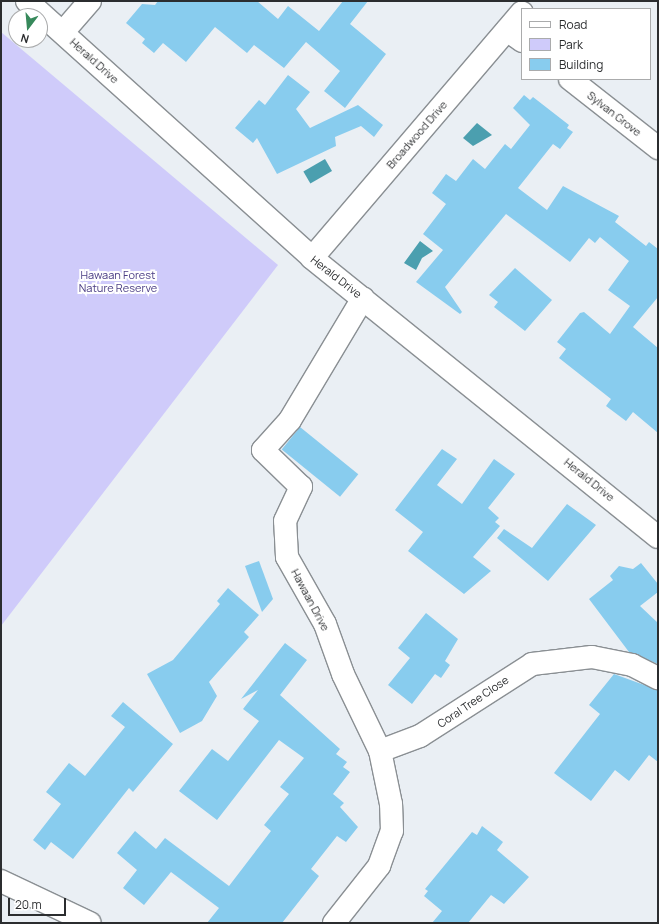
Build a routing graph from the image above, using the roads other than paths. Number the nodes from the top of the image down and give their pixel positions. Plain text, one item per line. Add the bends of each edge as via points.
1 (27, 1) edge
2 (90, 1) edge
3 (521, 15) edge
4 (63, 32) junction
5 (515, 36) edge
6 (571, 80) edge
7 (658, 148) edge
8 (312, 258) junction
9 (363, 298) junction
10 (658, 537) edge
11 (658, 678) edge
12 (380, 751) junction
13 (1, 881) edge
14 (90, 923) edge
15 (334, 923) edge

1 - 4 street, Herald Drive
2 - 4 street
3 - 5 street, Broadwood Drive
4 - 8 street, Herald Drive
5 - 8 street, Broadwood Drive
6 - 7 street, Sylvan Grove
8 - 9 street, Herald Drive
9 - 10 street, Herald Drive
9 - 12 street, Hawaan Drive via 290,420 263,450 301,487 285,521 287,557 325,624 343,674
11 - 12 street, Coral Tree Close via 632,665 592,657 532,664 420,736
12 - 15 street, Hawaan Drive via 391,804 392,831 370,881
13 - 14 street

